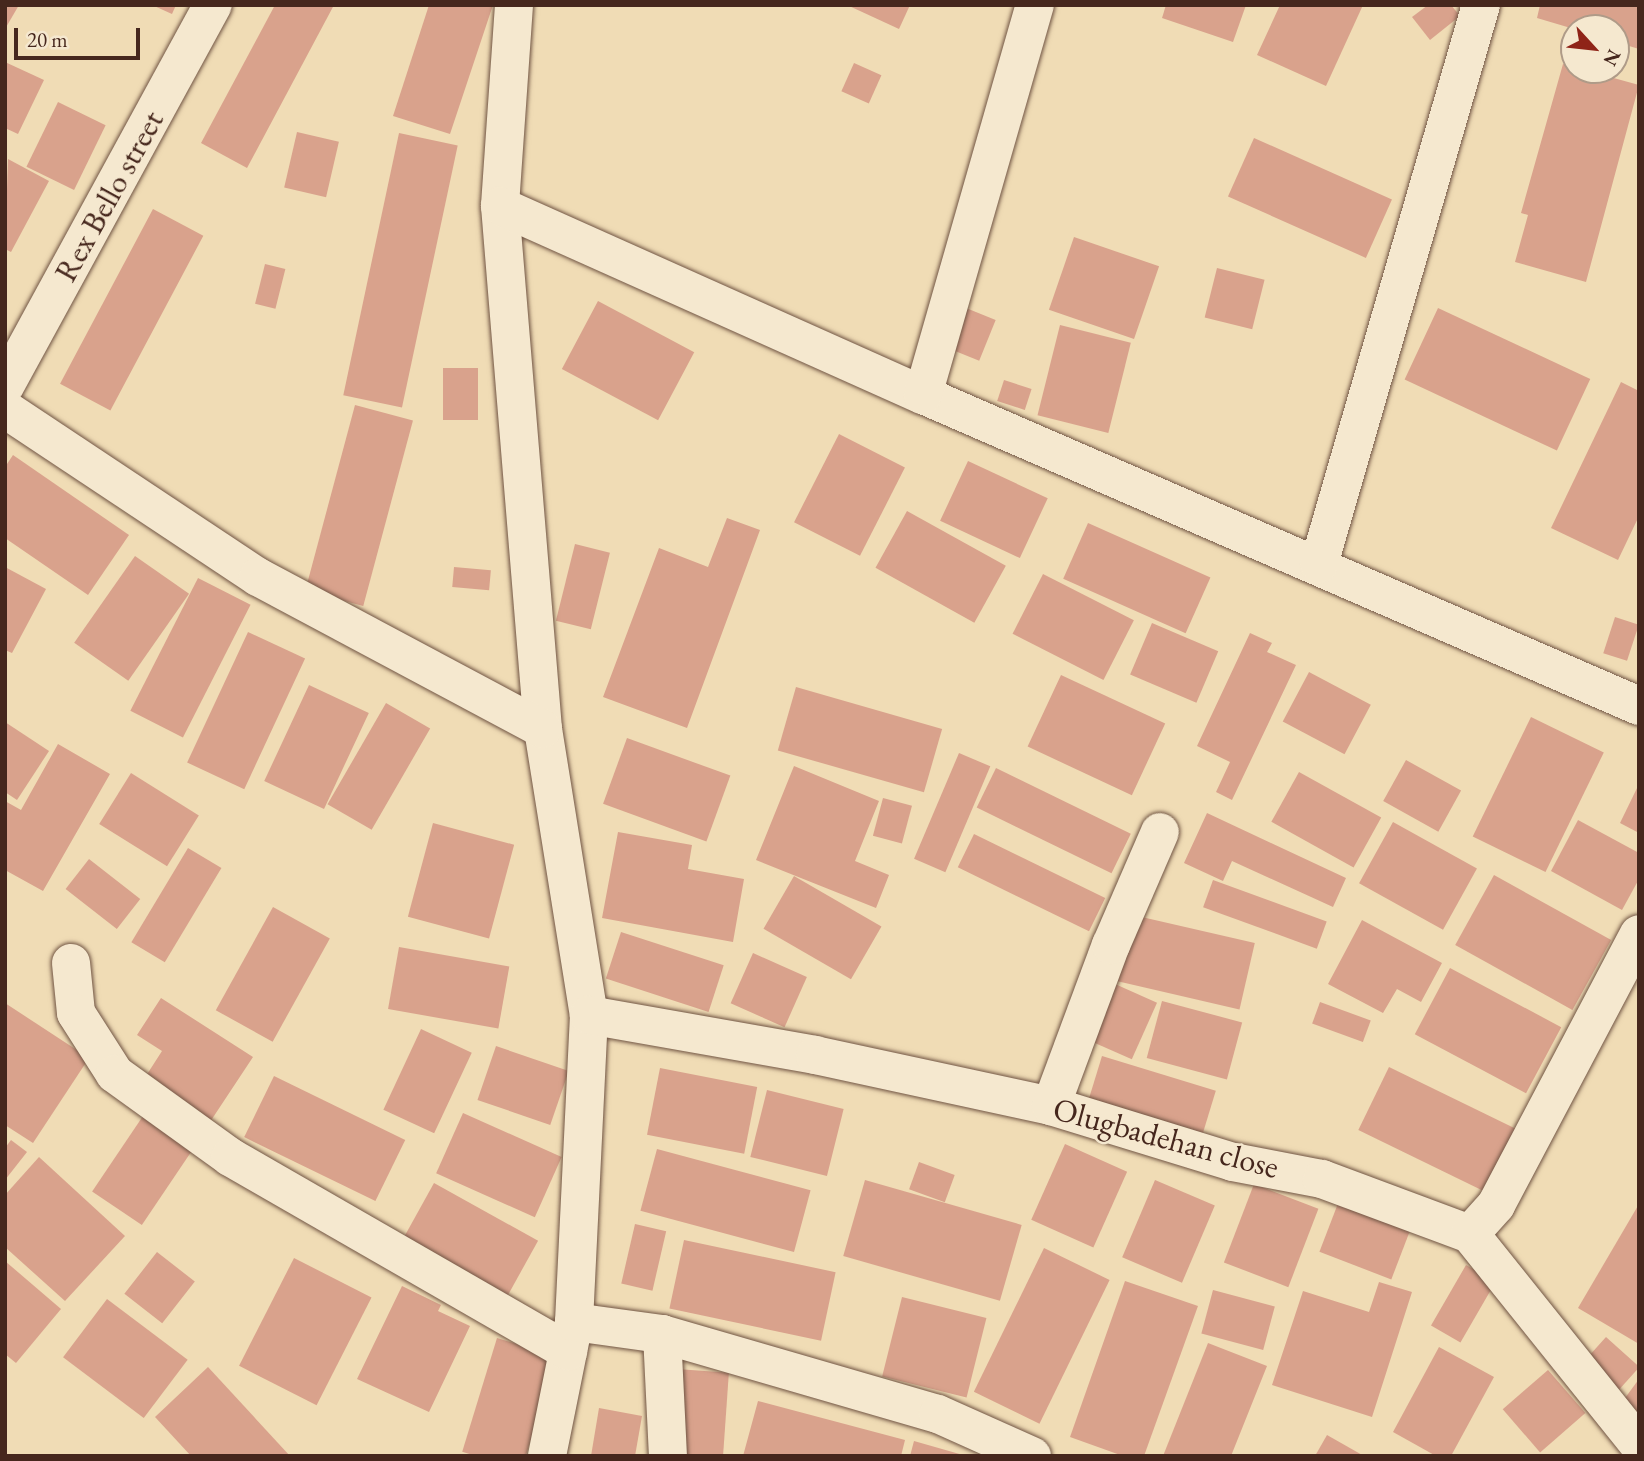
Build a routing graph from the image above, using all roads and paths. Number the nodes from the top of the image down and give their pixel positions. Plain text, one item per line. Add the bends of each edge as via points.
1 (214, 5) edge
2 (514, 5) edge
3 (1035, 5) edge
4 (1481, 5) edge
5 (500, 206) junction
6 (5, 386) edge
7 (923, 395) junction
8 (5, 409) edge
9 (1319, 564) junction
10 (1634, 693) edge
11 (543, 729) junction
12 (1160, 832) dead end
13 (1639, 934) edge
14 (71, 963) dead end
15 (589, 1015) junction
16 (1051, 1106) junction
17 (1470, 1234) junction
18 (662, 1334) junction
19 (571, 1337) junction
20 (1639, 1446) edge
21 (547, 1456) edge
22 (668, 1456) edge
23 (1032, 1456) edge

1 - 6 street, Rex Bello street
2 - 5 street
3 - 7 street
4 - 9 street
5 - 7 street
5 - 11 street
7 - 9 street
8 - 11 street via 258,577
9 - 10 street
11 - 15 street
12 - 16 street via 1111,944
13 - 17 street via 1496,1205
14 - 19 street via 76,1013 116,1074 230,1157
15 - 16 street, Olugbadehan close via 815,1055
15 - 19 street
16 - 17 street, Olugbadehan close via 1233,1162 1322,1179
17 - 20 street
18 - 19 street
18 - 22 street
18 - 23 street via 938,1414
19 - 21 street

